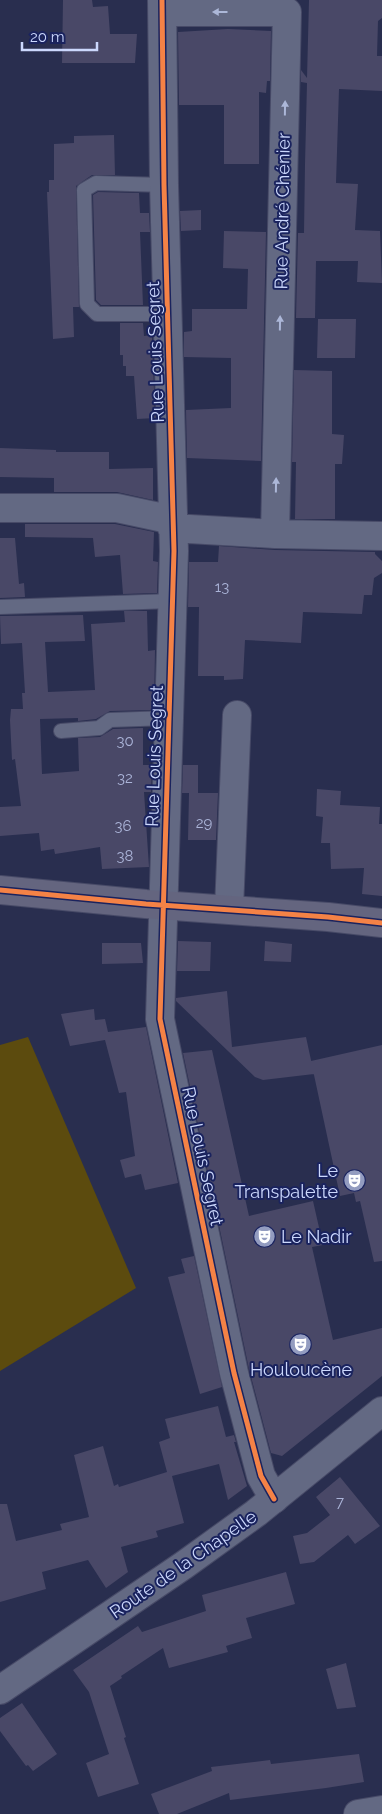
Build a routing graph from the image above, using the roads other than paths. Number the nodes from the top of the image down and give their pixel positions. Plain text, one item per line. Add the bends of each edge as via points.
1 (163, 6) edge
2 (288, 6) edge
3 (164, 185) junction
4 (168, 314) junction
5 (0, 508) edge
6 (173, 524) junction
7 (275, 534) junction
8 (382, 536) edge
9 (172, 601) junction
10 (0, 607) edge
11 (237, 715) dead end
12 (169, 718) junction
13 (61, 731) dead end
14 (0, 890) edge
15 (163, 905) junction
16 (229, 909) junction
17 (382, 923) edge
18 (382, 1411) edge
19 (274, 1499) junction
20 (0, 1690) edge
21 (382, 1810) edge
22 (358, 1814) edge

2 -> 1 street, Rue André Chénier
1 - 3 street, Rue Louis Segret
7 -> 2 street, Rue André Chénier
3 - 4 street, Rue Louis Segret
3 - 4 lane via 96,183 84,190 88,304 97,314
4 - 6 street, Rue Louis Segret
5 - 6 street via 117,508
6 - 7 street
6 - 9 street, Rue Louis Segret
7 - 8 street
9 - 10 lane
9 - 12 street, Rue Louis Segret
11 - 16 street
12 - 13 lane via 110,720 99,728
12 - 15 street, Rue Louis Segret
14 - 15 main road
15 - 16 main road
15 - 19 street, Rue Louis Segret via 160,1019 234,1372 262,1476
16 - 17 main road
18 - 19 street, Route de la Chapelle
19 - 20 street, Route de la Chapelle via 184,1566
21 - 22 street

